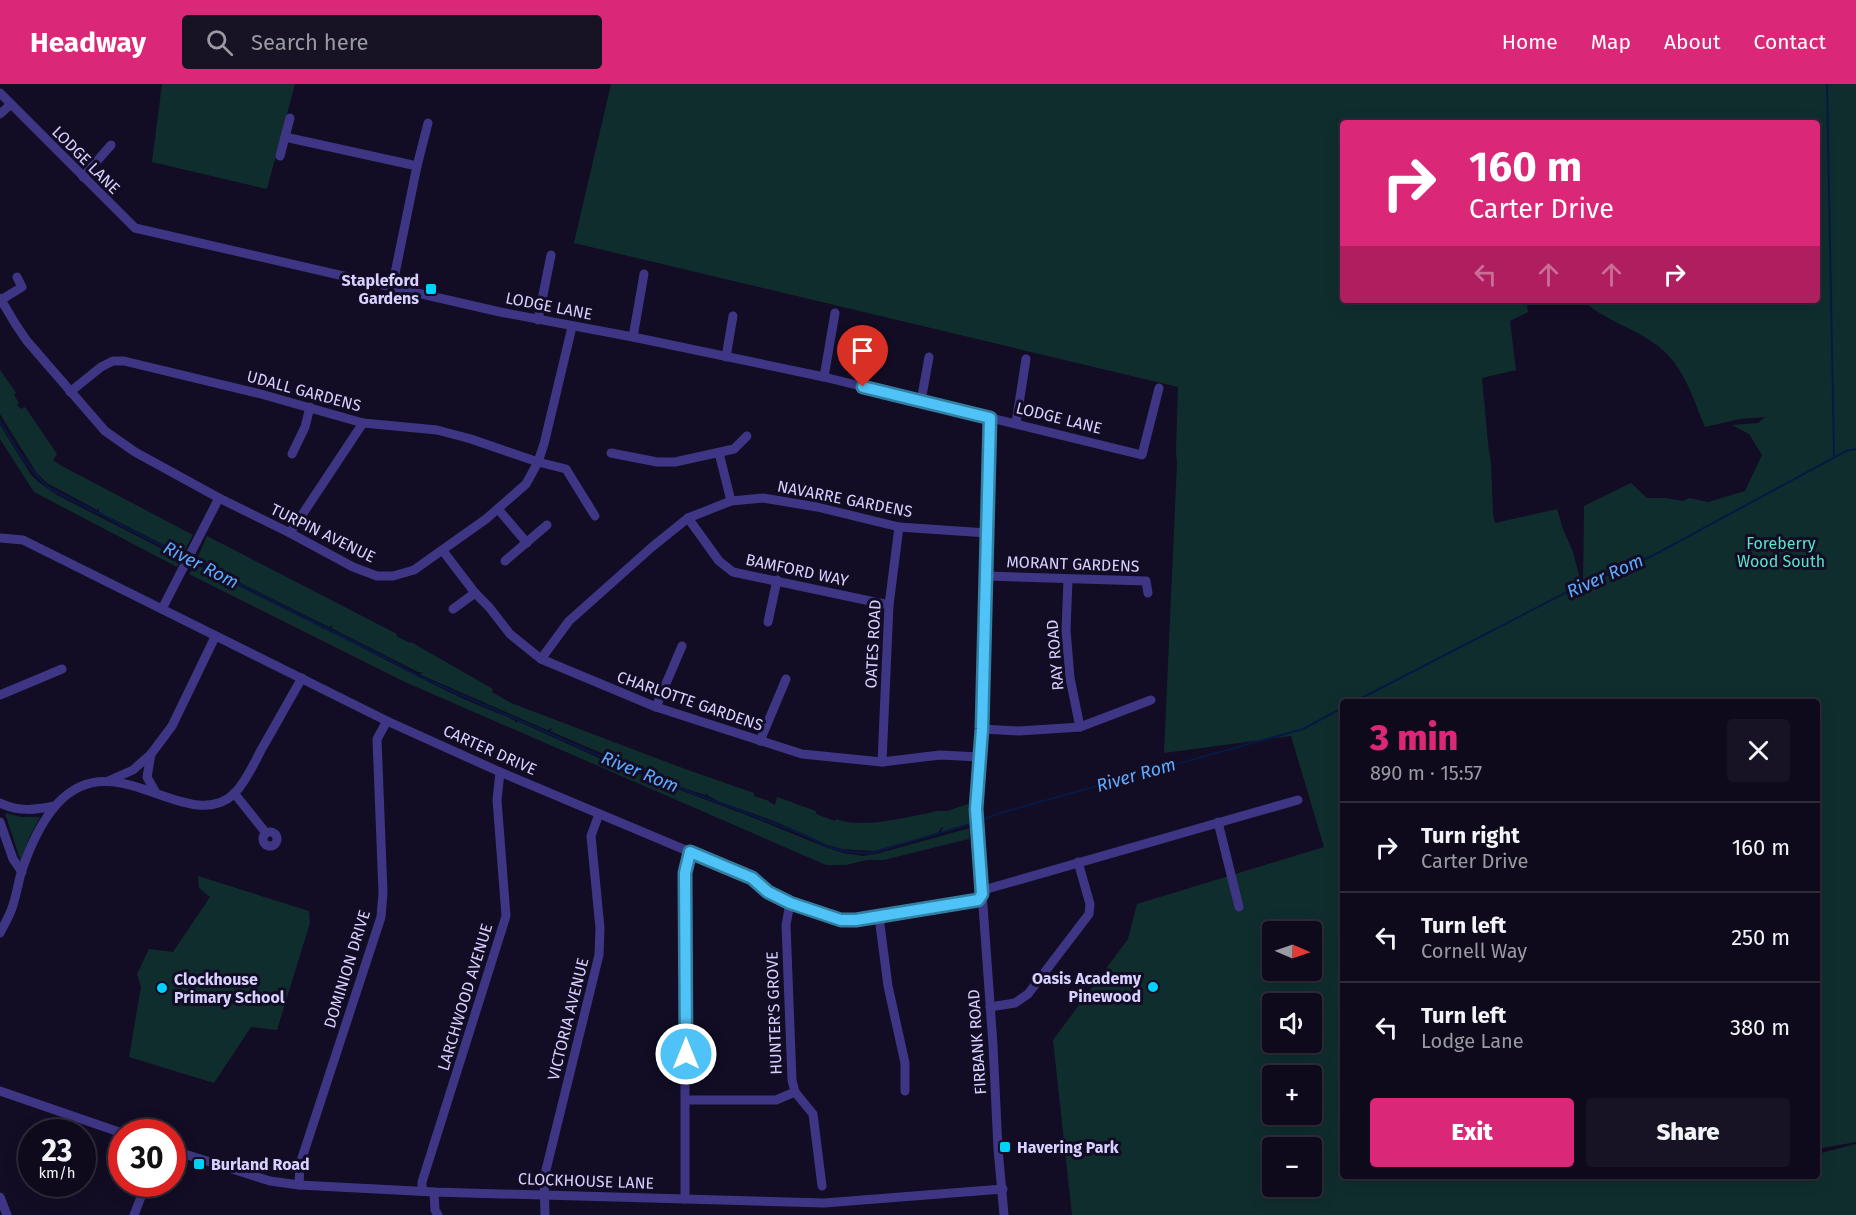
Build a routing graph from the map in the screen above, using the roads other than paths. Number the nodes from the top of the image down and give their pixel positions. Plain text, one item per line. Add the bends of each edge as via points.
1 (0, 93) edge
2 (10, 105) junction
3 (0, 114) edge
4 (290, 118) dead end
5 (428, 123) dead end
6 (285, 137) junction
7 (111, 145) dead end
8 (280, 156) dead end
9 (417, 166) junction
10 (83, 177) junction
11 (551, 255) dead end
12 (644, 274) dead end
13 (17, 277) dead end
14 (392, 288) junction
15 (0, 299) edge
16 (835, 313) dead end
17 (733, 316) dead end
18 (538, 320) junction
19 (572, 327) junction
20 (633, 337) junction
21 (726, 357) junction
22 (929, 357) dead end
23 (1026, 359) dead end
24 (824, 377) junction
25 (1159, 388) dead end
26 (70, 392) junction
27 (921, 400) junction
28 (310, 407) junction
29 (990, 418) junction
30 (363, 423) junction
31 (1016, 423) junction
32 (747, 436) dead end
33 (611, 453) dead end
34 (719, 453) junction
35 (292, 454) dead end
36 (538, 462) junction
37 (219, 498) junction
38 (731, 501) junction
39 (498, 509) junction
40 (595, 516) dead end
41 (688, 518) junction
42 (547, 525) dead end
43 (899, 528) junction
44 (290, 533) junction
45 (987, 533) junction
46 (0, 537) edge
47 (528, 543) junction
48 (443, 550) junction
49 (505, 561) dead end
50 (986, 576) junction
51 (777, 580) junction
52 (1068, 580) junction
53 (475, 593) junction
54 (1148, 593) dead end
55 (889, 605) junction
56 (162, 609) junction
57 (453, 609) dead end
58 (768, 622) dead end
59 (215, 637) junction
60 (682, 646) dead end
61 (541, 659) junction
62 (62, 669) dead end
63 (302, 678) junction
64 (786, 679) dead end
65 (0, 695) edge
66 (1151, 700) dead end
67 (656, 707) junction
68 (387, 721) junction
69 (1080, 727) junction
70 (982, 729) junction
71 (760, 741) junction
72 (151, 754) junction
73 (980, 757) junction
74 (882, 762) junction
75 (500, 772) junction
76 (107, 781) junction
77 (156, 793) junction
78 (234, 793) junction
79 (1298, 800) dead end
80 (0, 803) edge
81 (56, 806) junction
82 (599, 814) junction
83 (0, 822) edge
84 (1218, 822) junction
85 (266, 833) dead end
86 (690, 852) junction
87 (1078, 862) junction
88 (22, 872) junction
89 (982, 894) junction
90 (790, 903) junction
91 (1239, 908) dead end
92 (879, 916) junction
93 (0, 933) edge
94 (990, 1007) junction
95 (0, 1091) edge
96 (905, 1091) dead end
97 (795, 1092) junction
98 (686, 1100) junction
99 (108, 1128) edge
100 (186, 1155) edge
101 (299, 1185) junction
102 (822, 1186) junction
103 (1003, 1189) junction
104 (422, 1191) junction
105 (434, 1192) junction
106 (544, 1194) junction
107 (0, 1197) edge
108 (141, 1197) edge
109 (685, 1199) junction
110 (839, 1202) junction
111 (808, 1203) junction
112 (7, 1215) edge
113 (134, 1215) edge
114 (438, 1215) edge
115 (545, 1215) edge
116 (1004, 1215) edge

1 - 2 street, LODGE LANE
2 - 3 street
2 - 10 street, LODGE LANE
4 - 6 street
5 - 9 street
6 - 8 street
6 - 9 street
7 - 10 street
9 - 14 street
10 - 14 street, LODGE LANE via 135,228
11 - 18 street
12 - 20 street
13 - 15 street via 21,287
14 - 18 street, LODGE LANE
15 - 26 street, TURPIN AVENUE via 27,341
16 - 24 street
17 - 21 street
18 - 19 street, LODGE LANE
19 - 20 street, LODGE LANE
19 - 36 street, TURPIN AVENUE
20 - 21 street, LODGE LANE
21 - 24 street, LODGE LANE
22 - 27 street
23 - 31 street
24 - 27 street, LODGE LANE
25 - 31 street, LODGE LANE via 1142,455
26 - 28 street, UDALL GARDENS via 101,367 124,361
26 - 37 street, TURPIN AVENUE via 105,431
27 - 29 street, LODGE LANE
28 - 30 street, UDALL GARDENS
28 - 35 street
29 - 31 street, LODGE LANE
29 - 45 street, FIRBANK ROAD
30 - 36 street, UDALL GARDENS via 437,430
30 - 44 street
32 - 34 street via 734,449
33 - 34 street via 675,462
34 - 38 street
36 - 39 street, TURPIN AVENUE via 526,484
36 - 40 street, UDALL GARDENS via 566,469
37 - 44 street, TURPIN AVENUE
37 - 56 street
38 - 41 street, NAVARRE GARDENS
38 - 43 street, NAVARRE GARDENS via 763,498
39 - 47 street
39 - 48 street, TURPIN AVENUE
41 - 51 street, BAMFORD WAY via 719,561 734,572
41 - 61 street, NAVARRE GARDENS via 569,621
42 - 47 street
43 - 45 street, NAVARRE GARDENS
43 - 55 street, OATES ROAD
44 - 48 street, TURPIN AVENUE via 377,576 405,574
45 - 50 street, FIRBANK ROAD
46 - 56 street, CARTER DRIVE via 23,540
47 - 49 street
48 - 53 street, CHARLOTTE GARDENS
50 - 52 street, MORANT GARDENS
50 - 70 street, FIRBANK ROAD
51 - 55 street, BAMFORD WAY
51 - 58 street
52 - 54 street, MORANT GARDENS via 1146,581
52 - 69 street, RAY ROAD via 1066,630
53 - 57 street
53 - 61 street, CHARLOTTE GARDENS via 510,634
55 - 74 street, OATES ROAD
56 - 59 street, CARTER DRIVE
59 - 63 street, CARTER DRIVE
59 - 72 street via 172,726
60 - 67 street
61 - 67 street, CHARLOTTE GARDENS
62 - 65 street
63 - 68 street, CARTER DRIVE
63 - 78 street
64 - 71 street
66 - 69 street
67 - 71 street, CHARLOTTE GARDENS
68 - 75 street, CARTER DRIVE
68 - 101 street, DOMINION DRIVE via 377,739 381,916 300,1164
69 - 70 street
70 - 73 street, FIRBANK ROAD
71 - 74 street, CHARLOTTE GARDENS via 802,754
72 - 76 street via 133,770
72 - 77 street via 147,777
73 - 74 street, CHARLOTTE GARDENS via 940,754
73 - 89 street, FIRBANK ROAD via 976,813
75 - 82 street, CARTER DRIVE
75 - 104 street, LARCHWOOD AVENUE via 496,800 506,916
76 - 77 street
76 - 81 street via 81,786
77 - 78 street via 195,806 217,805
78 - 85 street
79 - 84 street, CARTER DRIVE
80 - 81 street via 13,809
81 - 88 street via 38,831
82 - 86 street, CARTER DRIVE
82 - 106 street, VICTORIA AVENUE via 591,836 600,955 544,1178
83 - 88 street via 13,859
84 - 87 street, CARTER DRIVE
84 - 91 street
86 - 90 street, CARTER DRIVE via 752,878
86 - 98 street via 685,873
87 - 89 street, CARTER DRIVE via 987,889
87 - 94 street via 1090,904 1089,914 1028,994 1015,1003
88 - 93 street via 12,909
89 - 92 street, CARTER DRIVE via 978,900
89 - 94 street, FIRBANK ROAD
90 - 92 street, CARTER DRIVE via 841,920
90 - 97 street, HUNTER'S GROVE via 786,926
92 - 96 street via 888,986 905,1063
94 - 103 street, FIRBANK ROAD
95 - 99 street
97 - 98 street via 776,1100
97 - 102 street, HUNTER'S GROVE via 813,1114
98 - 109 street
100 - 101 street, CLOCKHOUSE LANE via 258,1178
101 - 104 street, CLOCKHOUSE LANE
102 - 110 street
102 - 111 street
103 - 110 street, CLOCKHOUSE LANE
103 - 116 street, FIRBANK ROAD
104 - 105 street, CLOCKHOUSE LANE
105 - 106 street, CLOCKHOUSE LANE
105 - 114 street
106 - 109 street, CLOCKHOUSE LANE
106 - 115 street, VICTORIA AVENUE
107 - 112 street
108 - 113 street
109 - 111 street, CLOCKHOUSE LANE
110 - 111 street, CLOCKHOUSE LANE

